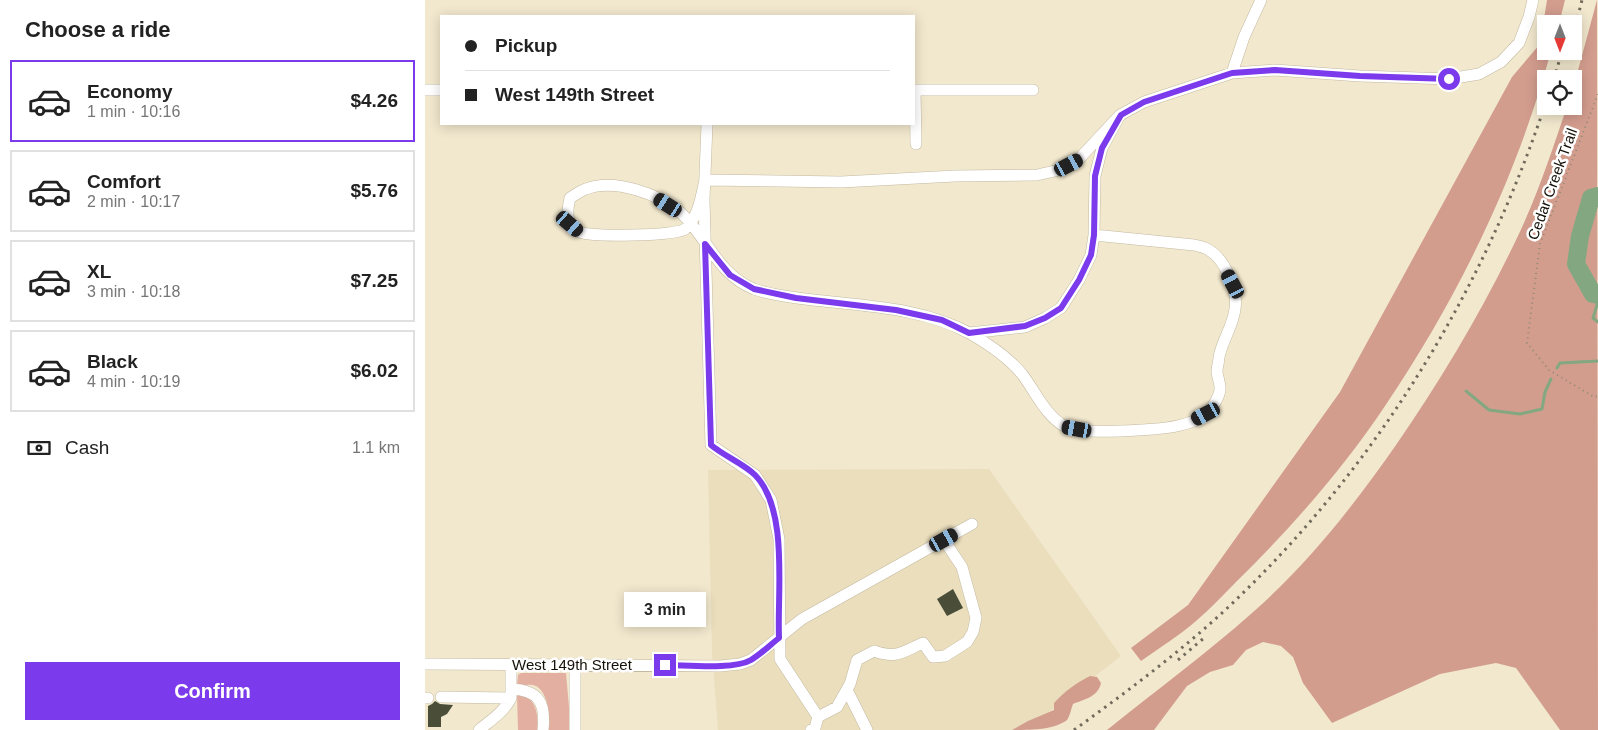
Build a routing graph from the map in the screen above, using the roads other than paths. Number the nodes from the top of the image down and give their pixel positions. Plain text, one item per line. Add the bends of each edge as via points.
1 (1261, 0) edge
2 (1533, 0) edge
3 (1232, 73) junction
4 (425, 90) edge
5 (440, 90) edge
6 (915, 90) edge
7 (1033, 90) dead end
8 (1121, 115) junction
9 (707, 125) edge
10 (916, 144) dead end
11 (705, 180) junction
12 (690, 223) junction
13 (1094, 235) junction
14 (705, 244) junction
15 (969, 333) junction
16 (972, 524) dead end
17 (944, 540) junction
18 (779, 638) junction
19 (425, 664) edge
20 (511, 664) junction
21 (575, 664) junction
22 (847, 690) junction
23 (511, 693) junction
24 (441, 698) dead end
25 (818, 717) junction
26 (479, 730) edge
27 (543, 730) edge
28 (575, 730) edge
29 (811, 730) edge
30 (867, 730) edge

1 - 3 street
2 - 3 street via 1519,43 1501,62 1479,74 1449,79 1275,70
3 - 8 street via 1144,102
4 - 5 street
6 - 7 street
6 - 10 street
8 - 11 street via 1078,160 1059,170 1037,175 841,182
8 - 13 street via 1099,158 1095,176
9 - 11 street
11 - 12 street via 698,210
11 - 14 street
12 - 12 street via 656,197 630,188 606,186 586,189 570,198 567,210 570,224 579,232 597,235 671,233 684,230
12 - 14 street
13 - 15 street via 1091,255 1061,308 1025,326
13 - 15 street via 1194,245 1209,249 1223,263 1233,284 1236,309 1220,354 1217,371 1220,390 1206,414 1176,426 1136,430 1087,431 1066,427 1051,414 1005,356
14 - 15 street via 730,275 754,289 796,298 896,310 942,320
14 - 18 street via 711,445 755,475 771,500 779,539
16 - 17 street, West 149th Street
17 - 18 street, West 149th Street via 802,619
17 - 22 street via 962,567 976,618 967,642 945,656 933,657 923,642 900,654 888,656 874,651 857,660
18 - 21 street, West 149th Street via 751,660 740,664
18 - 25 street via 780,659
19 - 20 street, West 149th Street
20 - 21 street, West 149th Street
20 - 23 street
21 - 28 street
22 - 25 street via 837,708
22 - 30 street
23 - 24 street
23 - 26 street via 504,710
23 - 27 street via 528,690 534,693 543,714
25 - 29 street via 815,728

